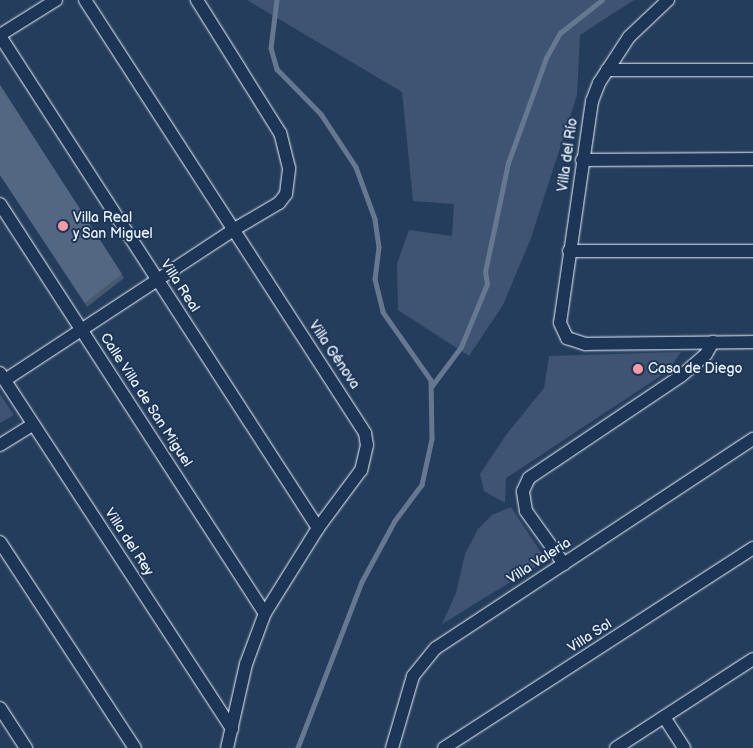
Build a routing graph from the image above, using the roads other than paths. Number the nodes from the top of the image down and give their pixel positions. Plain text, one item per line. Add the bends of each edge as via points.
1 (56, 0) edge
2 (85, 0) edge
3 (197, 0) edge
4 (668, 0) edge
5 (0, 36) edge
6 (607, 70) junction
7 (753, 70) edge
8 (753, 159) edge
9 (582, 160) junction
10 (0, 204) edge
11 (233, 230) junction
12 (568, 251) junction
13 (753, 251) edge
14 (158, 280) junction
15 (82, 330) junction
16 (713, 342) junction
17 (753, 342) edge
18 (3, 377) edge
19 (33, 424) junction
20 (753, 439) edge
21 (0, 445) edge
22 (318, 528) junction
23 (0, 542) edge
24 (753, 548) edge
25 (564, 564) junction
26 (265, 614) junction
27 (753, 658) edge
28 (0, 708) edge
29 (664, 717) junction
30 (232, 729) junction
31 (26, 748) edge
32 (135, 748) edge
33 (227, 748) edge
34 (392, 748) edge
35 (444, 748) edge
36 (616, 748) edge
37 (684, 748) edge

1 - 5 street
2 - 11 street, Villa Génova
3 - 11 street via 280,133 289,168 286,194 279,203
4 - 6 street, Villa del Río via 629,37
5 - 14 street, Villa Real
6 - 7 street
6 - 9 street, Villa del Río via 587,119
8 - 9 street
9 - 12 street, Villa del Río
10 - 15 street, Calle Villa de San Miguel
11 - 14 street
11 - 22 street, Villa Génova via 365,434 367,446 361,470
12 - 13 street
12 - 16 street, Villa del Río via 560,314 567,338 586,344
14 - 15 street
14 - 22 street, Villa Real
15 - 18 street
15 - 26 street, Calle Villa de San Miguel
16 - 17 street
16 - 25 street via 706,354 681,376 536,472 523,491 526,510
18 - 19 street, Villa del Rey
19 - 21 street
19 - 30 street, Villa del Rey
20 - 25 street, Villa Valeria
22 - 26 street, Villa Génova
23 - 32 street
24 - 35 street, Villa Sol
25 - 34 street, Villa Valeria via 449,638 422,662 404,700
26 - 30 street, Villa Génova via 246,664
27 - 29 street
28 - 31 street
29 - 36 street
29 - 37 street
30 - 33 street, Villa Génova

